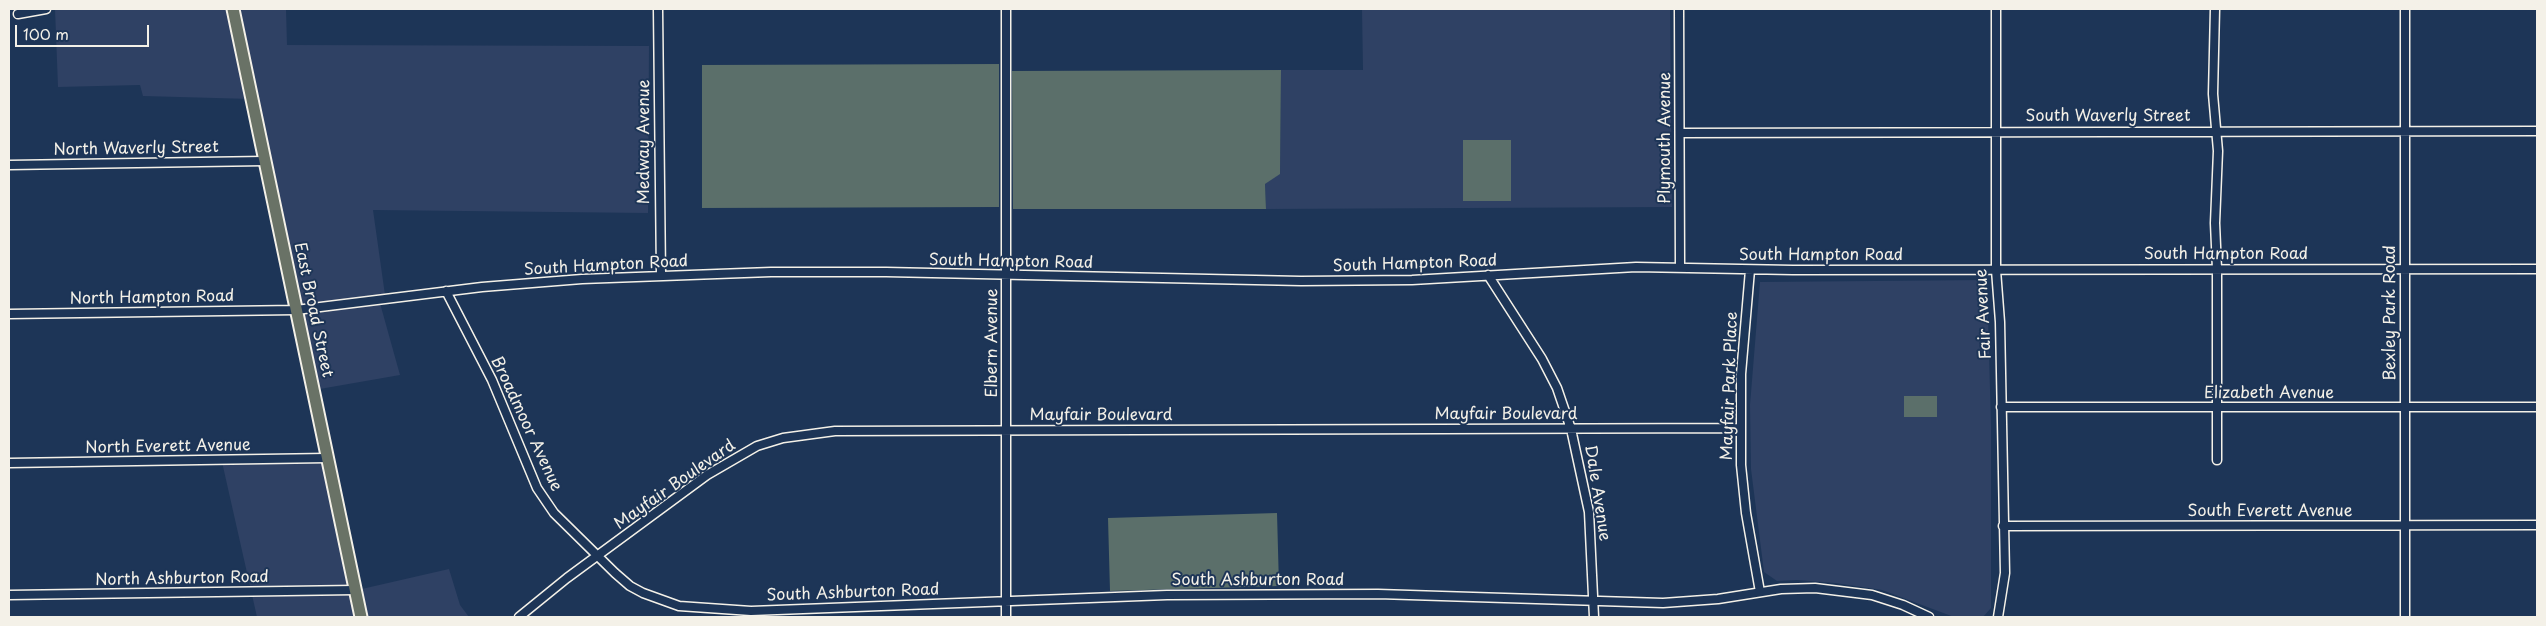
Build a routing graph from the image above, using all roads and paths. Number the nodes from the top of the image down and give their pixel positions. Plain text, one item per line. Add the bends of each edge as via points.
1 (46, 9) edge
2 (234, 9) edge
3 (658, 9) edge
4 (1006, 9) edge
5 (1679, 9) edge
6 (1996, 9) edge
7 (2214, 9) edge
8 (2405, 9) edge
9 (18, 14) dead end
10 (2537, 130) edge
11 (1996, 131) junction
12 (2218, 131) junction
13 (2405, 131) junction
14 (1680, 133) junction
15 (264, 161) junction
16 (9, 165) edge
17 (1680, 267) junction
18 (2218, 269) junction
19 (2405, 269) junction
20 (2537, 269) edge
21 (1750, 270) junction
22 (1996, 270) junction
23 (1006, 275) junction
24 (1488, 275) junction
25 (661, 276) junction
26 (446, 291) junction
27 (296, 310) junction
28 (9, 314) edge
29 (2001, 407) junction
30 (2405, 407) junction
31 (2537, 407) edge
32 (2216, 408) junction
33 (1741, 428) junction
34 (1571, 429) junction
35 (1007, 431) junction
36 (327, 458) junction
37 (2217, 460) dead end
38 (9, 463) edge
39 (2404, 525) junction
40 (2537, 525) edge
41 (2003, 526) junction
42 (597, 556) junction
43 (356, 590) junction
44 (1760, 592) junction
45 (9, 594) edge
46 (1594, 600) junction
47 (1006, 601) junction
48 (361, 617) edge
49 (518, 617) edge
50 (1006, 617) edge
51 (1594, 617) edge
52 (1929, 617) edge
53 (1998, 617) edge
54 (2405, 617) edge

1 - 9 street
2 - 15 main road, East Broad Street
3 - 25 street, Medway Avenue
4 - 23 street, Elbern Avenue
5 - 14 street, Plymouth Avenue
6 - 11 street, Fair Avenue
7 - 12 street via 2213,94
8 - 13 street, Bexley Park Road
10 - 13 street, South Waverly Street
11 - 12 street, South Waverly Street
11 - 14 street, South Waverly Street
11 - 22 street, Fair Avenue
12 - 13 street, South Waverly Street
12 - 18 street via 2215,223
13 - 19 street, Bexley Park Road
14 - 17 street, Plymouth Avenue
15 - 16 street, North Waverly Street
15 - 27 main road, East Broad Street
17 - 21 street, South Hampton Road
17 - 24 street, South Hampton Road
18 - 19 street, South Hampton Road
18 - 22 street, South Hampton Road
18 - 32 street
19 - 20 street, South Hampton Road
19 - 30 street, Bexley Park Road
21 - 22 street, South Hampton Road
21 - 33 street, Mayfair Park Place via 1741,374
22 - 29 street, Fair Avenue
23 - 24 street, South Hampton Road via 1243,281 1412,280
23 - 25 street, South Hampton Road via 771,272
23 - 35 street, Elbern Avenue
24 - 34 street, Dale Avenue via 1542,359 1557,388
25 - 26 street, South Hampton Road
26 - 27 street, South Hampton Road
26 - 42 street, Broadmoor Avenue via 492,380 537,488 554,513
27 - 28 street, North Hampton Road
27 - 36 main road, East Broad Street
29 - 32 street, Elizabeth Avenue
29 - 41 street, Fair Avenue
30 - 31 street, Elizabeth Avenue
30 - 32 street, Elizabeth Avenue
30 - 39 street, Bexley Park Road
32 - 37 street
33 - 34 street, Mayfair Boulevard
33 - 44 street, Mayfair Park Place via 1746,513
34 - 35 street, Mayfair Boulevard
34 - 46 street, Dale Avenue via 1589,512
35 - 42 street, Mayfair Boulevard via 835,431 783,438 757,446 727,462
35 - 47 street, Elbern Avenue
36 - 38 street, North Everett Avenue
36 - 43 main road, East Broad Street
39 - 40 street, South Everett Avenue
39 - 41 street, South Everett Avenue
39 - 54 street, Bexley Park Road
41 - 53 street, Fair Avenue via 2004,573
42 - 47 street, South Ashburton Road via 614,574 643,593 679,606 695,608 751,611
42 - 49 street, Mayfair Boulevard
43 - 45 street, North Ashburton Road
43 - 48 main road, East Broad Street
44 - 46 street, South Ashburton Road via 1663,603
44 - 52 street, South Ashburton Road via 1814,588 1848,590 1903,604
46 - 47 street, South Ashburton Road via 1369,594 1167,595
46 - 51 street, Dale Avenue
47 - 50 street, Elbern Avenue

